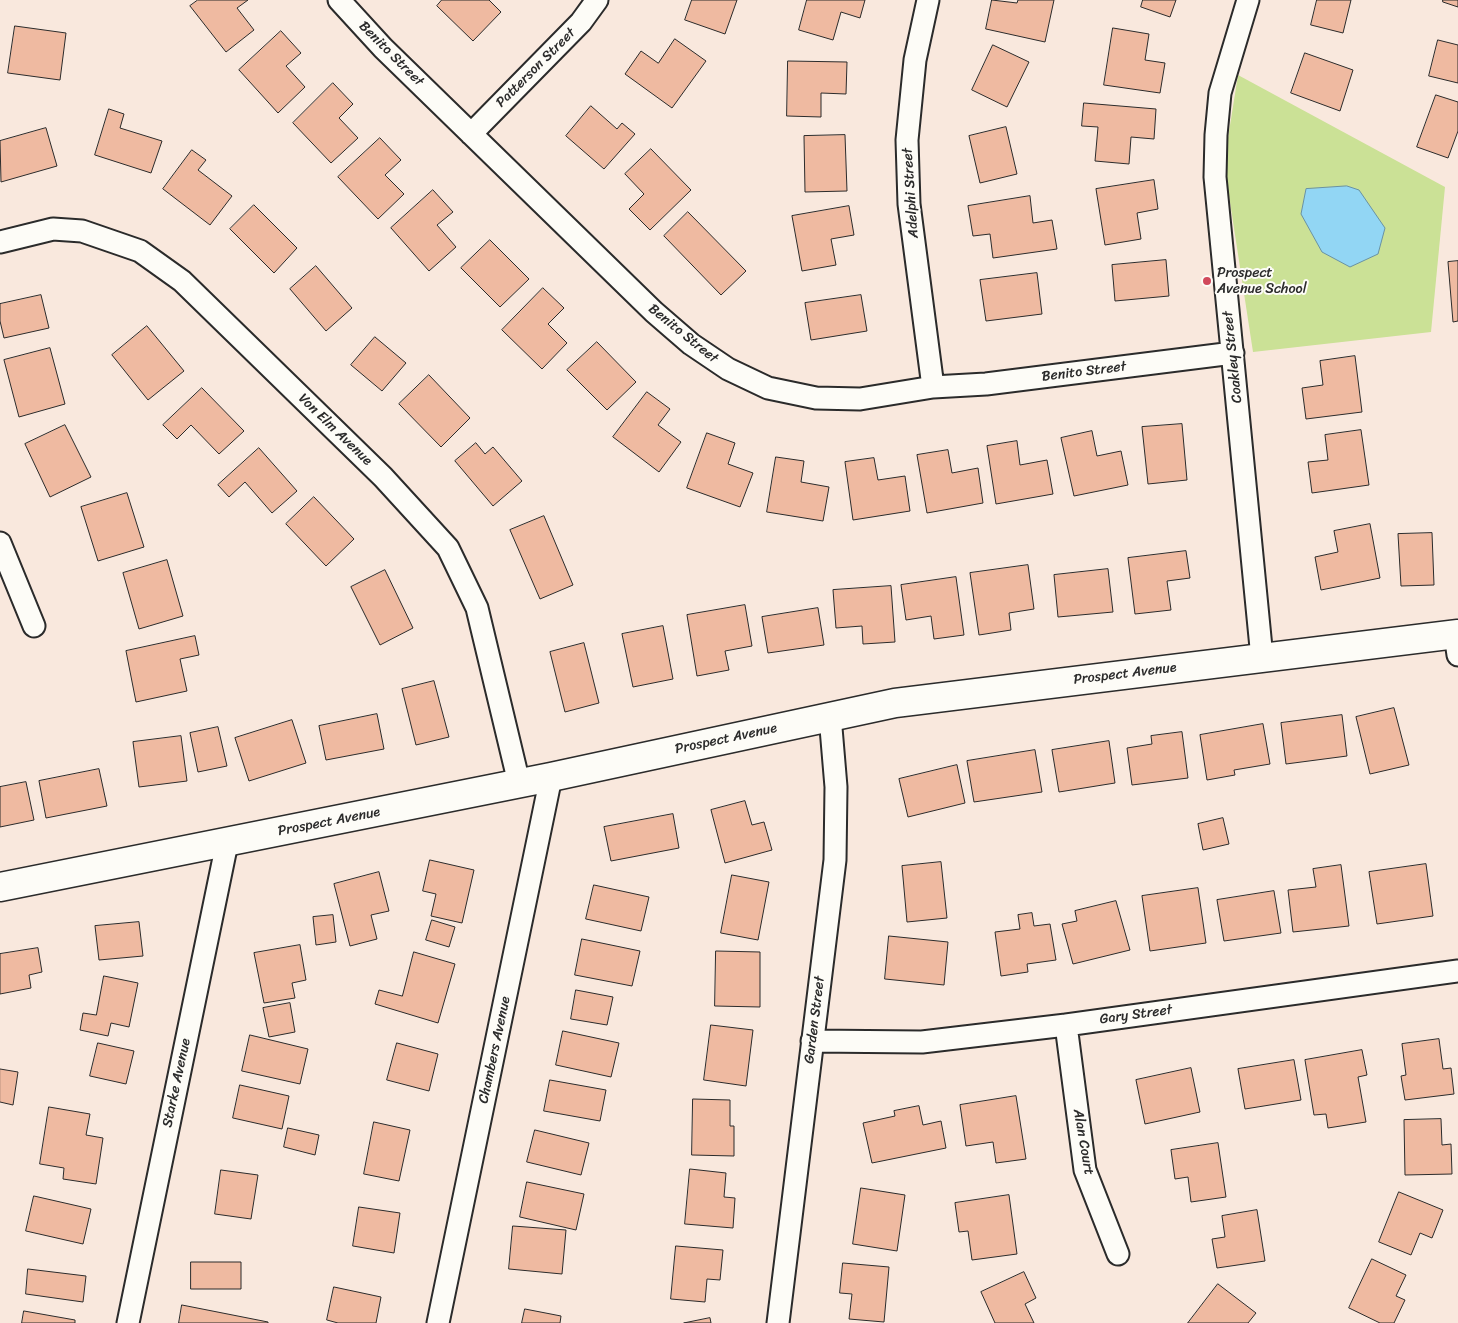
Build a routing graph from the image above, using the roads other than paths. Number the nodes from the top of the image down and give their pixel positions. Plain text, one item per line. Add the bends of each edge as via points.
1 (339, 0) edge
2 (597, 0) edge
3 (928, 0) edge
4 (1248, 0) edge
5 (471, 134) junction
6 (0, 242) edge
7 (1233, 353) junction
8 (933, 387) junction
9 (0, 543) edge
10 (34, 626) dead end
11 (1457, 641) edge
12 (1262, 658) junction
13 (830, 716) junction
14 (551, 777) junction
15 (519, 784) junction
16 (226, 843) junction
17 (0, 886) edge
18 (1458, 971) edge
19 (1066, 1025) junction
20 (812, 1041) junction
21 (1118, 1254) dead end
22 (128, 1323) edge
23 (438, 1323) edge
24 (778, 1323) edge

1 - 5 street, Benito Street
2 - 5 street, Patterson Street via 581,22
3 - 8 street, Adelphi Street via 915,60 907,140 909,204
4 - 7 street, Coakley Street via 1220,93 1216,135 1215,177
5 - 8 street, Benito Street via 654,312 691,344 728,369 768,388 816,398 860,399
6 - 15 street, Von Elm Avenue via 53,229 82,231 140,251 182,281 383,477 448,548 477,608
7 - 8 street, Benito Street via 986,384
7 - 12 street, Coakley Street
9 - 10 street
11 - 12 street, Prospect Avenue
12 - 13 street, Prospect Avenue via 895,703
13 - 14 street, Prospect Avenue
13 - 20 street, Garden Street via 836,787 835,860
14 - 15 street, Prospect Avenue
14 - 23 street, Chambers Avenue
15 - 16 street, Prospect Avenue
16 - 17 street, Prospect Avenue
16 - 22 street, Starke Avenue
18 - 19 street, Gary Street
19 - 20 street, Gary Street via 922,1042
19 - 21 street, Alan Court via 1085,1170
20 - 24 street, Garden Street

